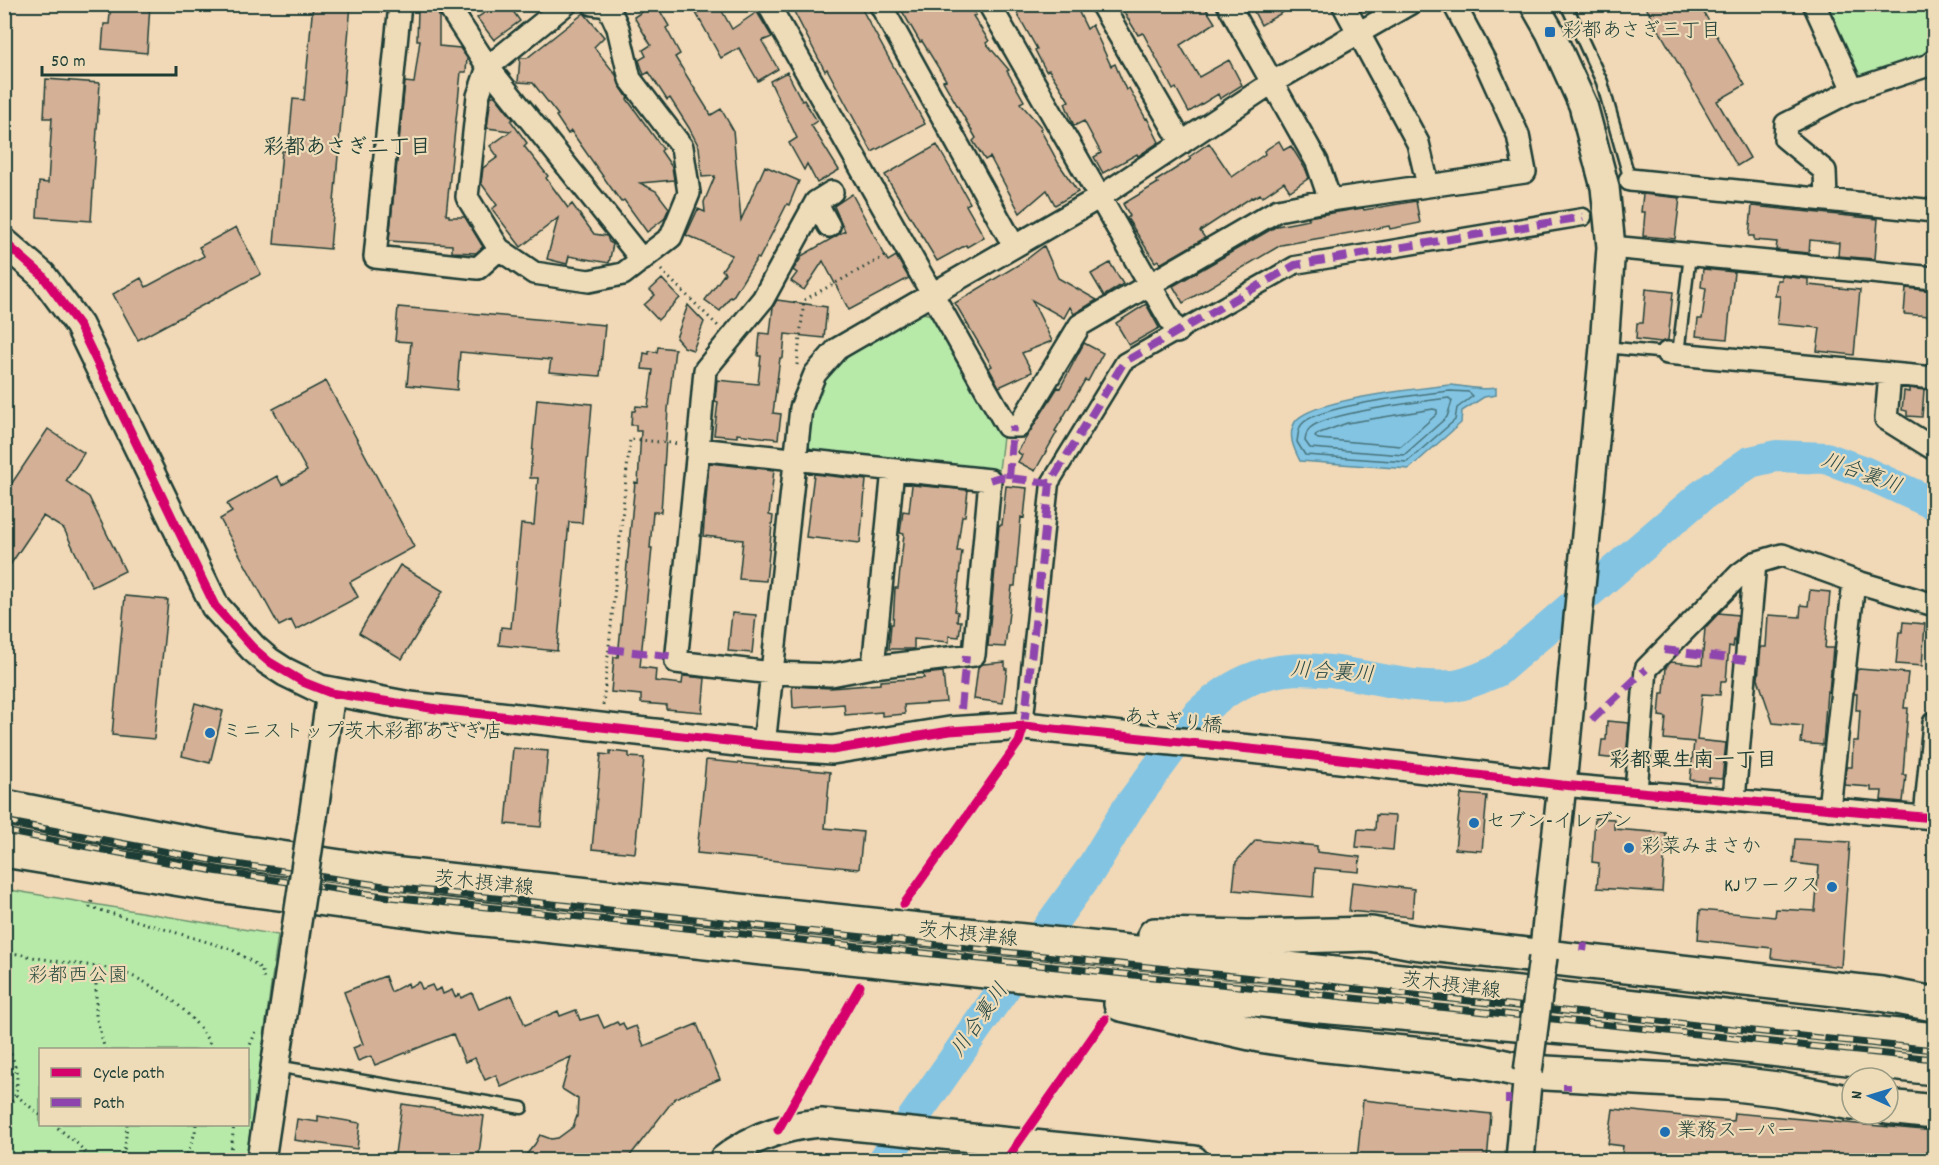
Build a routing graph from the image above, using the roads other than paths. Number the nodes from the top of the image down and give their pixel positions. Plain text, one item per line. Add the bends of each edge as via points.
1 (400, 4) edge
2 (447, 4) edge
3 (566, 4) edge
4 (593, 4) edge
5 (768, 4) edge
6 (880, 4) edge
7 (989, 4) edge
8 (1101, 4) edge
9 (1228, 4) edge
10 (1342, 4) edge
11 (1409, 4) edge
12 (1454, 4) edge
13 (1534, 4) edge
14 (1566, 4) edge
15 (1814, 4) edge
16 (1359, 33) junction
17 (1935, 61) edge
18 (488, 67) junction
19 (1273, 82) junction
20 (1852, 90) junction
21 (1182, 143) junction
22 (1630, 180) joint
23 (1428, 185) junction
24 (1100, 197) junction
25 (1330, 200) junction
26 (1826, 200) junction
27 (1935, 211) edge
28 (1583, 217) dead end
29 (829, 226) dead end
30 (4, 242) edge
31 (1014, 246) junction
32 (1611, 247) junction
33 (499, 249) junction
34 (1690, 255) junction
35 (642, 260) junction
36 (1935, 278) edge
37 (1149, 284) junction
38 (931, 294) junction
39 (1177, 332) junction
40 (1604, 347) junction
41 (1673, 354) junction
42 (1890, 374) junction
43 (1935, 378) edge
44 (698, 449) junction
45 (1935, 449) edge
46 (794, 459) junction
47 (893, 470) junction
48 (1755, 563) junction
49 (1854, 581) junction
50 (1935, 605) edge
51 (873, 667) junction
52 (772, 673) junction
53 (331, 693) junction
54 (1935, 723) edge
55 (1024, 726) junction
56 (764, 745) junction
57 (1563, 784) junction
58 (1636, 791) junction
59 (1734, 800) junction
60 (4, 807) edge
61 (1829, 809) junction
62 (1930, 818) edge
63 (4, 850) edge
64 (1113, 942) junction
65 (1543, 957) junction
66 (1424, 984) junction
67 (1093, 1000) junction
68 (1935, 1004) edge
69 (1420, 1016) junction
70 (1935, 1021) edge
71 (1935, 1040) edge
72 (276, 1066) junction
73 (1935, 1068) edge
74 (1528, 1072) junction
75 (1840, 1076) edge
76 (1900, 1083) edge
77 (1935, 1087) edge
78 (1840, 1101) edge
79 (522, 1108) dead end
80 (1900, 1108) edge
81 (1935, 1112) edge
82 (1065, 1154) edge
83 (261, 1161) edge
84 (723, 1161) edge
85 (1194, 1161) edge
86 (1520, 1161) edge

1 - 33 street via 375,256 478,268
2 - 18 street
3 - 18 street
4 - 35 street via 608,6 618,28 630,79 682,147 689,193 670,237
5 - 38 street
6 - 31 street
7 - 24 street
8 - 21 street
9 - 19 street
10 - 16 street
11 - 16 street
12 - 23 street via 1518,135 1525,172
13 - 32 street via 1582,105 1605,188
14 - 22 lane via 1602,82
15 - 20 street
16 - 19 street
16 - 23 street via 1418,143
17 - 20 street
18 - 33 street via 477,96 467,197
18 - 35 street
19 - 21 street
19 - 25 street via 1317,162
20 - 26 street via 1786,124 1785,138 1825,171
21 - 24 street
22 - 26 street
23 - 25 street
24 - 31 street
24 - 37 street
25 - 37 street via 1278,210
26 - 27 street
28 - 39 street via 1295,265
29 - 44 street via 824,197 763,299 705,370
30 - 53 street, あさぎり橋 via 42,274 79,326 215,606 268,661
31 - 38 street
32 - 34 street
32 - 40 street
33 - 35 street via 534,273 589,281 623,274
34 - 36 street
34 - 41 lane
37 - 38 street via 1080,325 1019,426 1007,426
37 - 39 street
38 - 46 street via 837,349 814,374 801,408
39 - 55 street via 1124,363 1050,483
40 - 41 lane
40 - 57 street
41 - 42 street
42 - 43 street
42 - 45 street via 1886,419
44 - 46 street
44 - 52 street via 676,662
46 - 47 street
46 - 52 street
47 - 51 street
47 - 51 street via 990,480 974,655
48 - 49 street via 1782,555
48 - 58 street via 1646,669
48 - 59 street
49 - 50 street
49 - 61 street
51 - 52 street via 831,675
52 - 56 street
53 - 56 street, あさぎり橋 via 428,708
53 - 72 street, bridge
54 - 62 street
55 - 56 street, あさぎり橋 via 950,731 832,750
55 - 57 street, あさぎり橋
57 - 58 street
57 - 65 street
58 - 59 street
59 - 61 street
60 - 64 main road, 茨木摂津線 via 157,838 350,869 818,920 942,926
61 - 62 street
63 - 67 main road, 茨木摂津線 via 337,902 975,970
64 - 65 main road via 1371,934
64 - 66 main road, 茨木摂津線
65 - 68 main road via 1848,990
65 - 74 street, bridge
66 - 70 main road via 1438,981 1756,1004
66 - 71 main road, 茨木摂津線
67 - 69 main road, 茨木摂津線
67 - 74 main road via 1259,1035 1479,1061
69 - 73 main road, 茨木摂津線 via 1632,1033
69 - 75 main road via 1460,1026
72 - 79 lane
72 - 83 street
74 - 78 main road via 1736,1084
74 - 86 street
76 - 77 main road
80 - 81 main road
82 - 84 street via 1018,1143 821,1123 778,1130 745,1145
82 - 85 street

